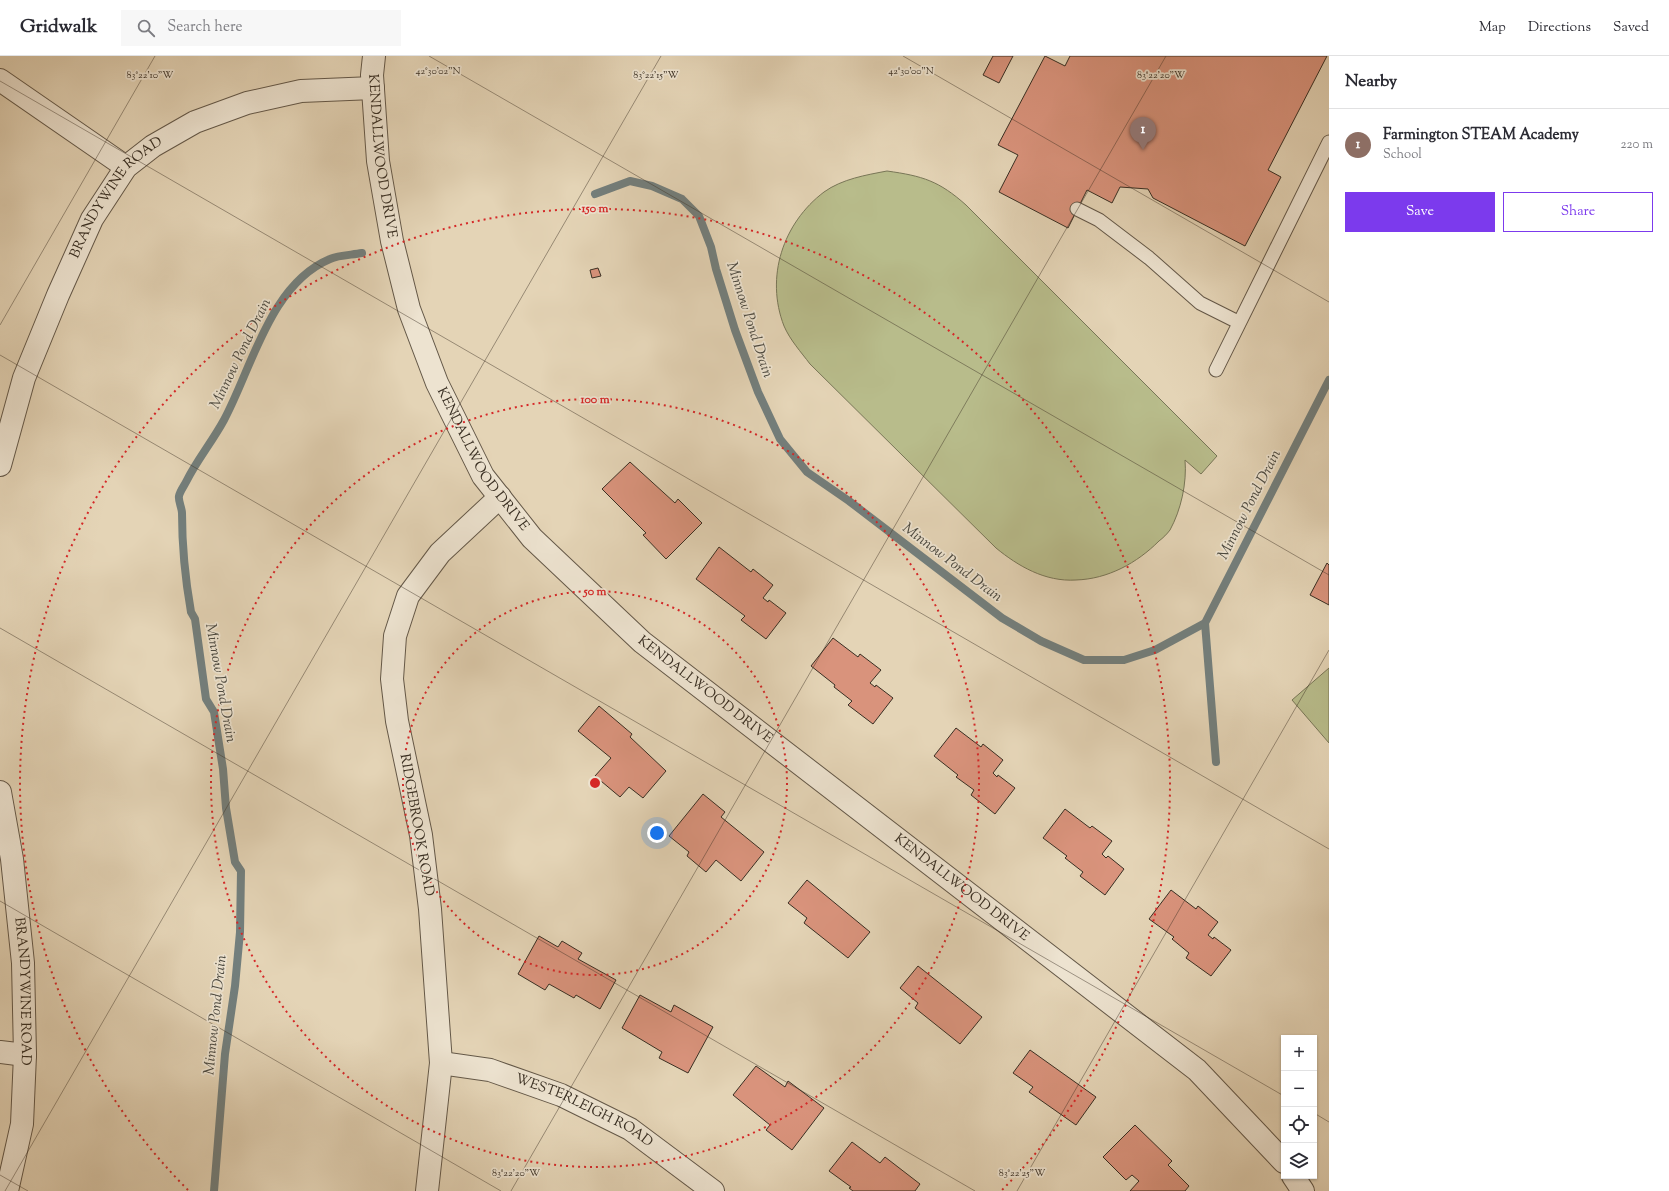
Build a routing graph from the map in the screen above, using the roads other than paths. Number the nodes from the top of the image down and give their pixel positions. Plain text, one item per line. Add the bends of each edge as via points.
1 (374, 56) edge
2 (0, 80) edge
3 (373, 88) junction
4 (1329, 142) edge
5 (126, 167) junction
6 (1077, 210) dead end
7 (1238, 322) junction
8 (1216, 370) dead end
9 (0, 465) edge
10 (500, 497) junction
11 (0, 792) edge
12 (0, 1052) edge
13 (24, 1055) junction
14 (440, 1063) junction
15 (1281, 1159) edge
16 (1295, 1179) edge
17 (7, 1191) edge
18 (427, 1191) edge
19 (713, 1191) edge
20 (1303, 1191) edge

1 - 3 street, KENDALLWOOD DRIVE
2 - 5 street
3 - 5 street, BRANDYWINE ROAD via 301,92 247,103 195,122 153,146
3 - 10 street, KENDALLWOOD DRIVE via 378,161 392,241 409,309 437,383 483,476
4 - 7 lane
5 - 9 street, BRANDYWINE ROAD via 92,219 58,295 24,378
6 - 7 lane via 1100,220 1149,258 1200,303
7 - 8 lane
10 - 14 street, RIDGEBROOK ROAD via 440,553 412,590 395,636 392,679 397,721 421,836 430,910
10 - 15 street, KENDALLWOOD DRIVE via 532,538 642,642 1197,1070
11 - 13 street, BRANDYWINE ROAD via 12,859 23,963
12 - 13 street
13 - 17 street, BRANDYWINE ROAD via 22,1124
14 - 18 street, RIDGEBROOK ROAD
14 - 19 street, WESTERLEIGH ROAD via 490,1070 561,1096 630,1129
16 - 20 street

